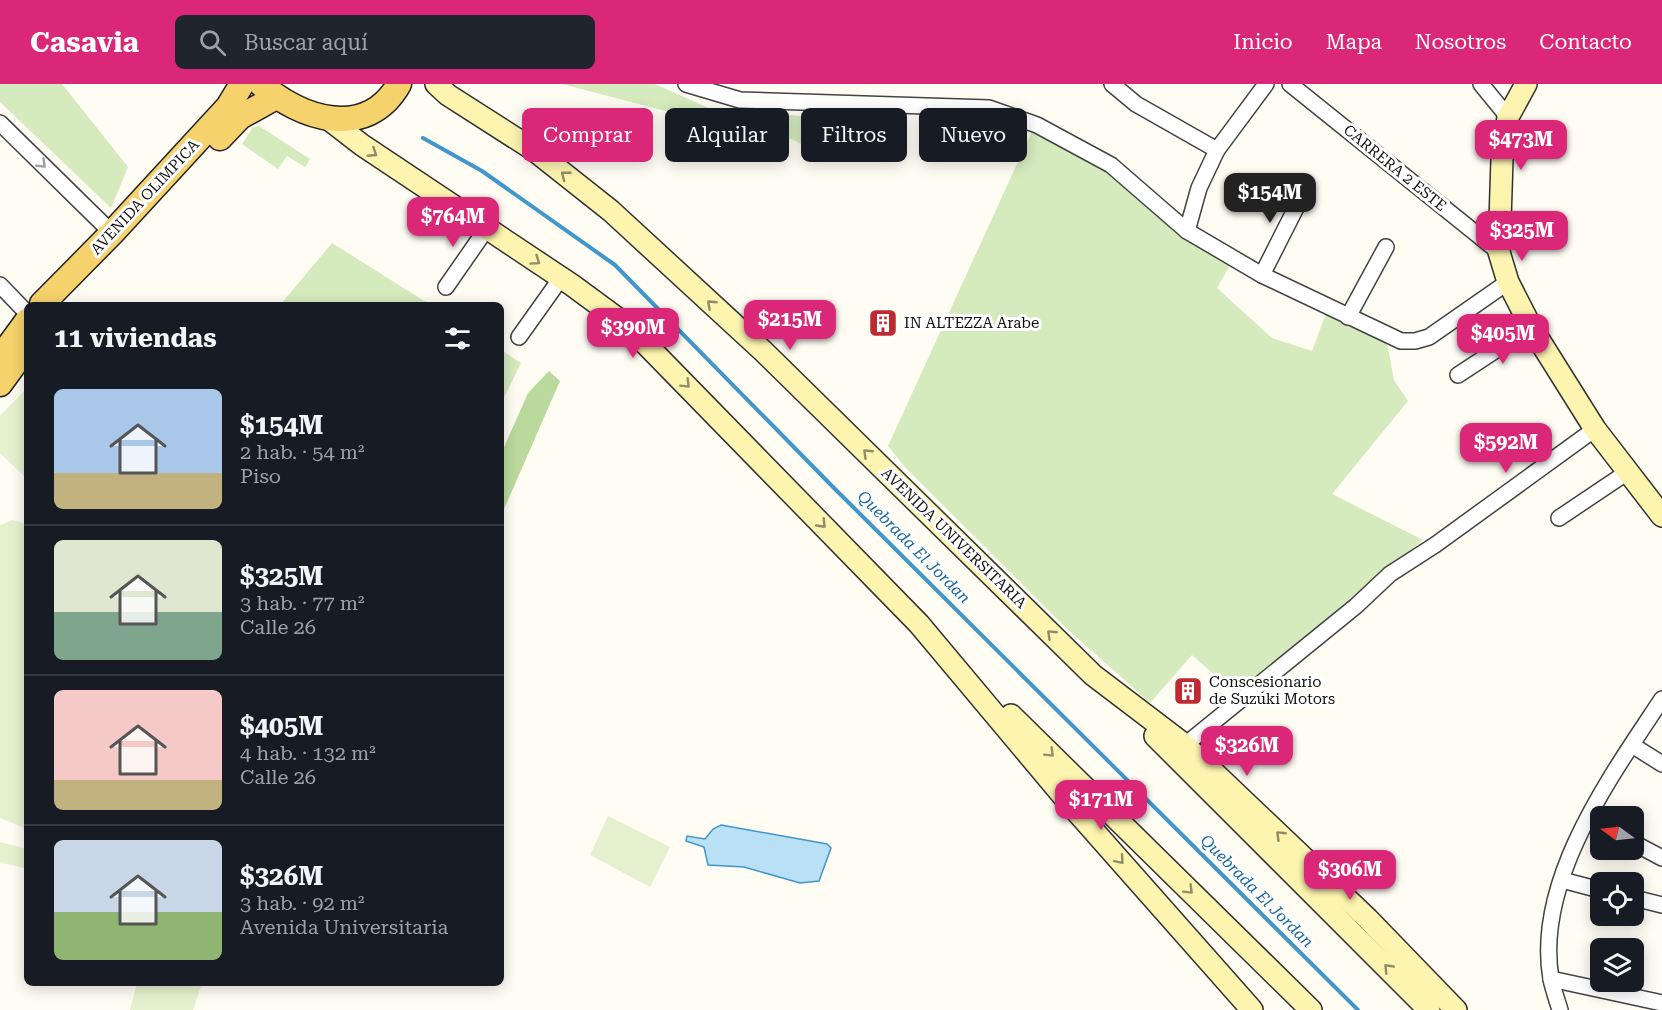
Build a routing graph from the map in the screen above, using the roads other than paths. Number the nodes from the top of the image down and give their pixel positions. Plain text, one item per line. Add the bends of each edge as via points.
1 (242, 84) edge
2 (399, 84) edge
3 (436, 84) edge
4 (686, 84) edge
5 (1112, 84) edge
6 (1266, 84) edge
7 (1290, 84) edge
8 (1481, 84) edge
9 (1526, 84) edge
10 (268, 90) edge
11 (1508, 117) junction
12 (327, 118) junction
13 (0, 123) edge
14 (1217, 150) junction
15 (1306, 188) dead end
16 (487, 228) junction
17 (1187, 231) junction
18 (112, 233) junction
19 (1386, 247) dead end
20 (1499, 252) junction
21 (1262, 275) junction
22 (561, 278) junction
23 (1508, 282) junction
24 (0, 285) edge
25 (446, 287) dead end
26 (44, 302) edge
27 (67, 302) edge
28 (24, 310) edge
29 (1348, 317) junction
30 (24, 325) edge
31 (1531, 327) junction
32 (519, 337) dead end
33 (24, 351) edge
34 (0, 357) edge
35 (1458, 375) dead end
36 (0, 384) edge
37 (1595, 429) junction
38 (1629, 471) junction
39 (1662, 516) edge
40 (1559, 518) dead end
41 (919, 624) junction
42 (1093, 675) junction
43 (1662, 699) edge
44 (1185, 745) junction
45 (1632, 745) junction
46 (1662, 764) edge
47 (1602, 806) edge
48 (1590, 828) edge
49 (1644, 848) edge
50 (1662, 858) edge
51 (1562, 880) junction
52 (1590, 887) edge
53 (1644, 900) edge
54 (1662, 905) edge
55 (1551, 979) junction
56 (1662, 1003) edge
57 (1252, 1010) edge
58 (1311, 1010) edge
59 (1429, 1010) edge
60 (1456, 1010) edge
61 (1560, 1010) edge

1 - 18 main road, AVENIDA OLIMPICA via 228,107
2 - 12 main road via 392,97 376,110 354,117
42 -> 3 main road, AVENIDA UNIVERSITARIA via 762,351 611,211 534,150
4 - 17 street via 740,100 989,108 1037,125 1111,165
5 - 14 street via 1136,104
6 - 14 street
7 - 20 street, CARRERA 2 ESTE
8 - 11 street
9 - 11 main road
10 - 12 main road via 305,113
10 - 27 main road, AVENIDA OLIMPICA
11 - 20 main road via 1499,203
12 -> 16 main road via 362,146
13 -> 18 street
14 - 17 street via 1199,188
15 - 21 street
16 -> 22 main road
16 - 25 street
17 - 21 street
18 - 26 main road, AVENIDA OLIMPICA
19 - 29 street
20 - 23 main road
21 - 29 street
22 - 32 street
22 -> 41 main road via 629,327
23 - 29 street via 1429,337 1415,341 1401,341
23 - 31 main road
24 - 28 street
30 - 34 main road
31 - 35 street
31 - 37 main road
33 - 36 main road
37 - 38 main road
37 - 44 street via 1390,574
38 - 39 main road
38 - 40 street
41 -> 57 main road via 1069,803
41 -> 58 main road
42 - 44 main road, AVENIDA UNIVERSITARIA
59 -> 42 main road
43 - 45 street
60 -> 44 main road, AVENIDA UNIVERSITARIA via 1368,919
45 - 46 street
45 - 47 street
48 - 51 street
49 - 50 street
51 - 52 street
51 - 55 street via 1550,932
53 - 54 street
55 - 56 street
55 - 61 street

